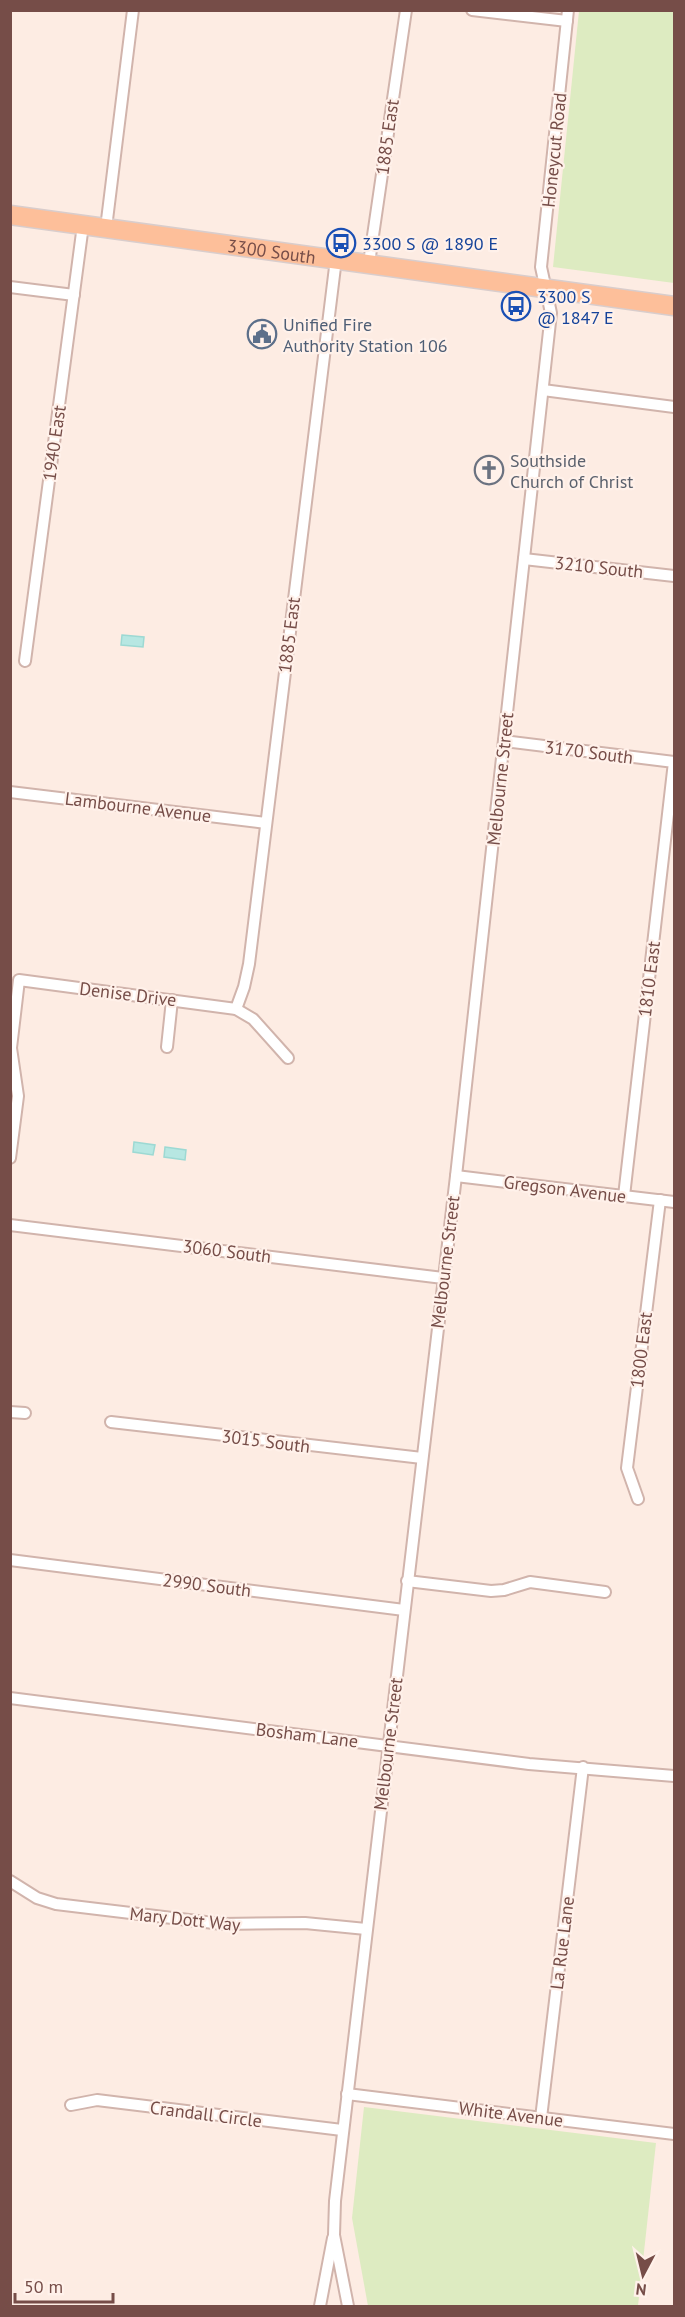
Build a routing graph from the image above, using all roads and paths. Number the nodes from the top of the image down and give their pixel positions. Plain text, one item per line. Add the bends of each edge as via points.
1 (133, 10) edge
2 (406, 10) edge
3 (472, 10) edge
4 (568, 16) edge
5 (10, 215) edge
6 (83, 225) junction
7 (106, 228) junction
8 (336, 259) junction
9 (369, 263) junction
10 (10, 287) edge
11 (546, 289) junction
12 (74, 295) junction
13 (675, 306) edge
14 (543, 390) junction
15 (675, 407) edge
16 (524, 559) junction
17 (675, 576) edge
18 (25, 661) dead end
19 (504, 741) junction
20 (675, 762) edge
21 (10, 792) edge
22 (266, 823) junction
23 (172, 1000) junction
24 (236, 1009) junction
25 (167, 1047) dead end
26 (288, 1058) dead end
27 (12, 1128) edge
28 (10, 1158) edge
29 (456, 1176) junction
30 (624, 1196) junction
31 (660, 1200) junction
32 (675, 1202) edge
33 (10, 1225) edge
34 (443, 1278) junction
35 (10, 1412) edge
36 (26, 1413) dead end
37 (111, 1422) dead end
38 (422, 1458) junction
39 (638, 1499) dead end
40 (10, 1560) edge
41 (407, 1581) junction
42 (605, 1592) dead end
43 (404, 1610) junction
44 (10, 1698) edge
45 (387, 1747) junction
46 (583, 1767) junction
47 (675, 1776) edge
48 (10, 1881) edge
49 (366, 1929) junction
50 (347, 2094) junction
51 (70, 2105) dead end
52 (541, 2118) junction
53 (342, 2130) junction
54 (675, 2134) edge
55 (333, 2235) junction
56 (320, 2307) edge
57 (348, 2307) edge

1 - 7 street
2 - 9 street, 1885 East
3 - 4 street
4 - 11 street, Honeycut Road via 541,267
5 - 6 main road, 3300 South
6 - 7 main road, 3300 South
6 - 12 street, 1940 East
7 - 8 main road, 3300 South
8 - 9 main road, 3300 South
8 - 22 street, 1885 East
9 - 11 main road, 3300 South
10 - 12 street
11 - 13 main road, 3300 South
11 - 14 street, Melbourne Street via 551,313
12 - 18 street, 1940 East
14 - 15 street
14 - 16 street, Melbourne Street
16 - 17 street, 3210 South
16 - 19 street, Melbourne Street
19 - 20 street, 3170 South
19 - 29 street, Melbourne Street
20 - 30 street, 1810 East
21 - 22 street, Lambourne Avenue
22 - 24 street, 1885 East via 249,964
23 - 24 street, Denise Drive
23 - 25 street
23 - 27 street, Denise Drive via 19,981 11,1048 18,1096
24 - 26 street via 253,1019
27 - 28 street
29 - 30 street, Gregson Avenue
29 - 34 street, Melbourne Street
30 - 31 street, Gregson Avenue
31 - 32 street, Gregson Avenue
31 - 39 street, 1800 East via 627,1468
33 - 34 street, 3060 South
34 - 38 street, Melbourne Street
35 - 36 street
37 - 38 street, 3015 South
38 - 41 street, Melbourne Street
40 - 43 street, 2990 South
41 - 42 street via 491,1591 530,1582
41 - 43 street, Melbourne Street
43 - 45 street, Melbourne Street
44 - 45 street, Bosham Lane
45 - 46 street, Bosham Lane
45 - 49 street, Melbourne Street
46 - 47 street, Bosham Lane
46 - 52 street, La Rue Lane
48 - 49 street, Mary Dott Way via 37,1898 56,1904 222,1924 304,1923
49 - 50 street, Melbourne Street
50 - 52 street, White Avenue
50 - 53 street, Melbourne Street
51 - 53 street, Crandall Circle via 97,2100
52 - 54 street, White Avenue
53 - 55 street, Melbourne Street
55 - 56 street, Melbourne Street
55 - 57 street, Melbourne Street

